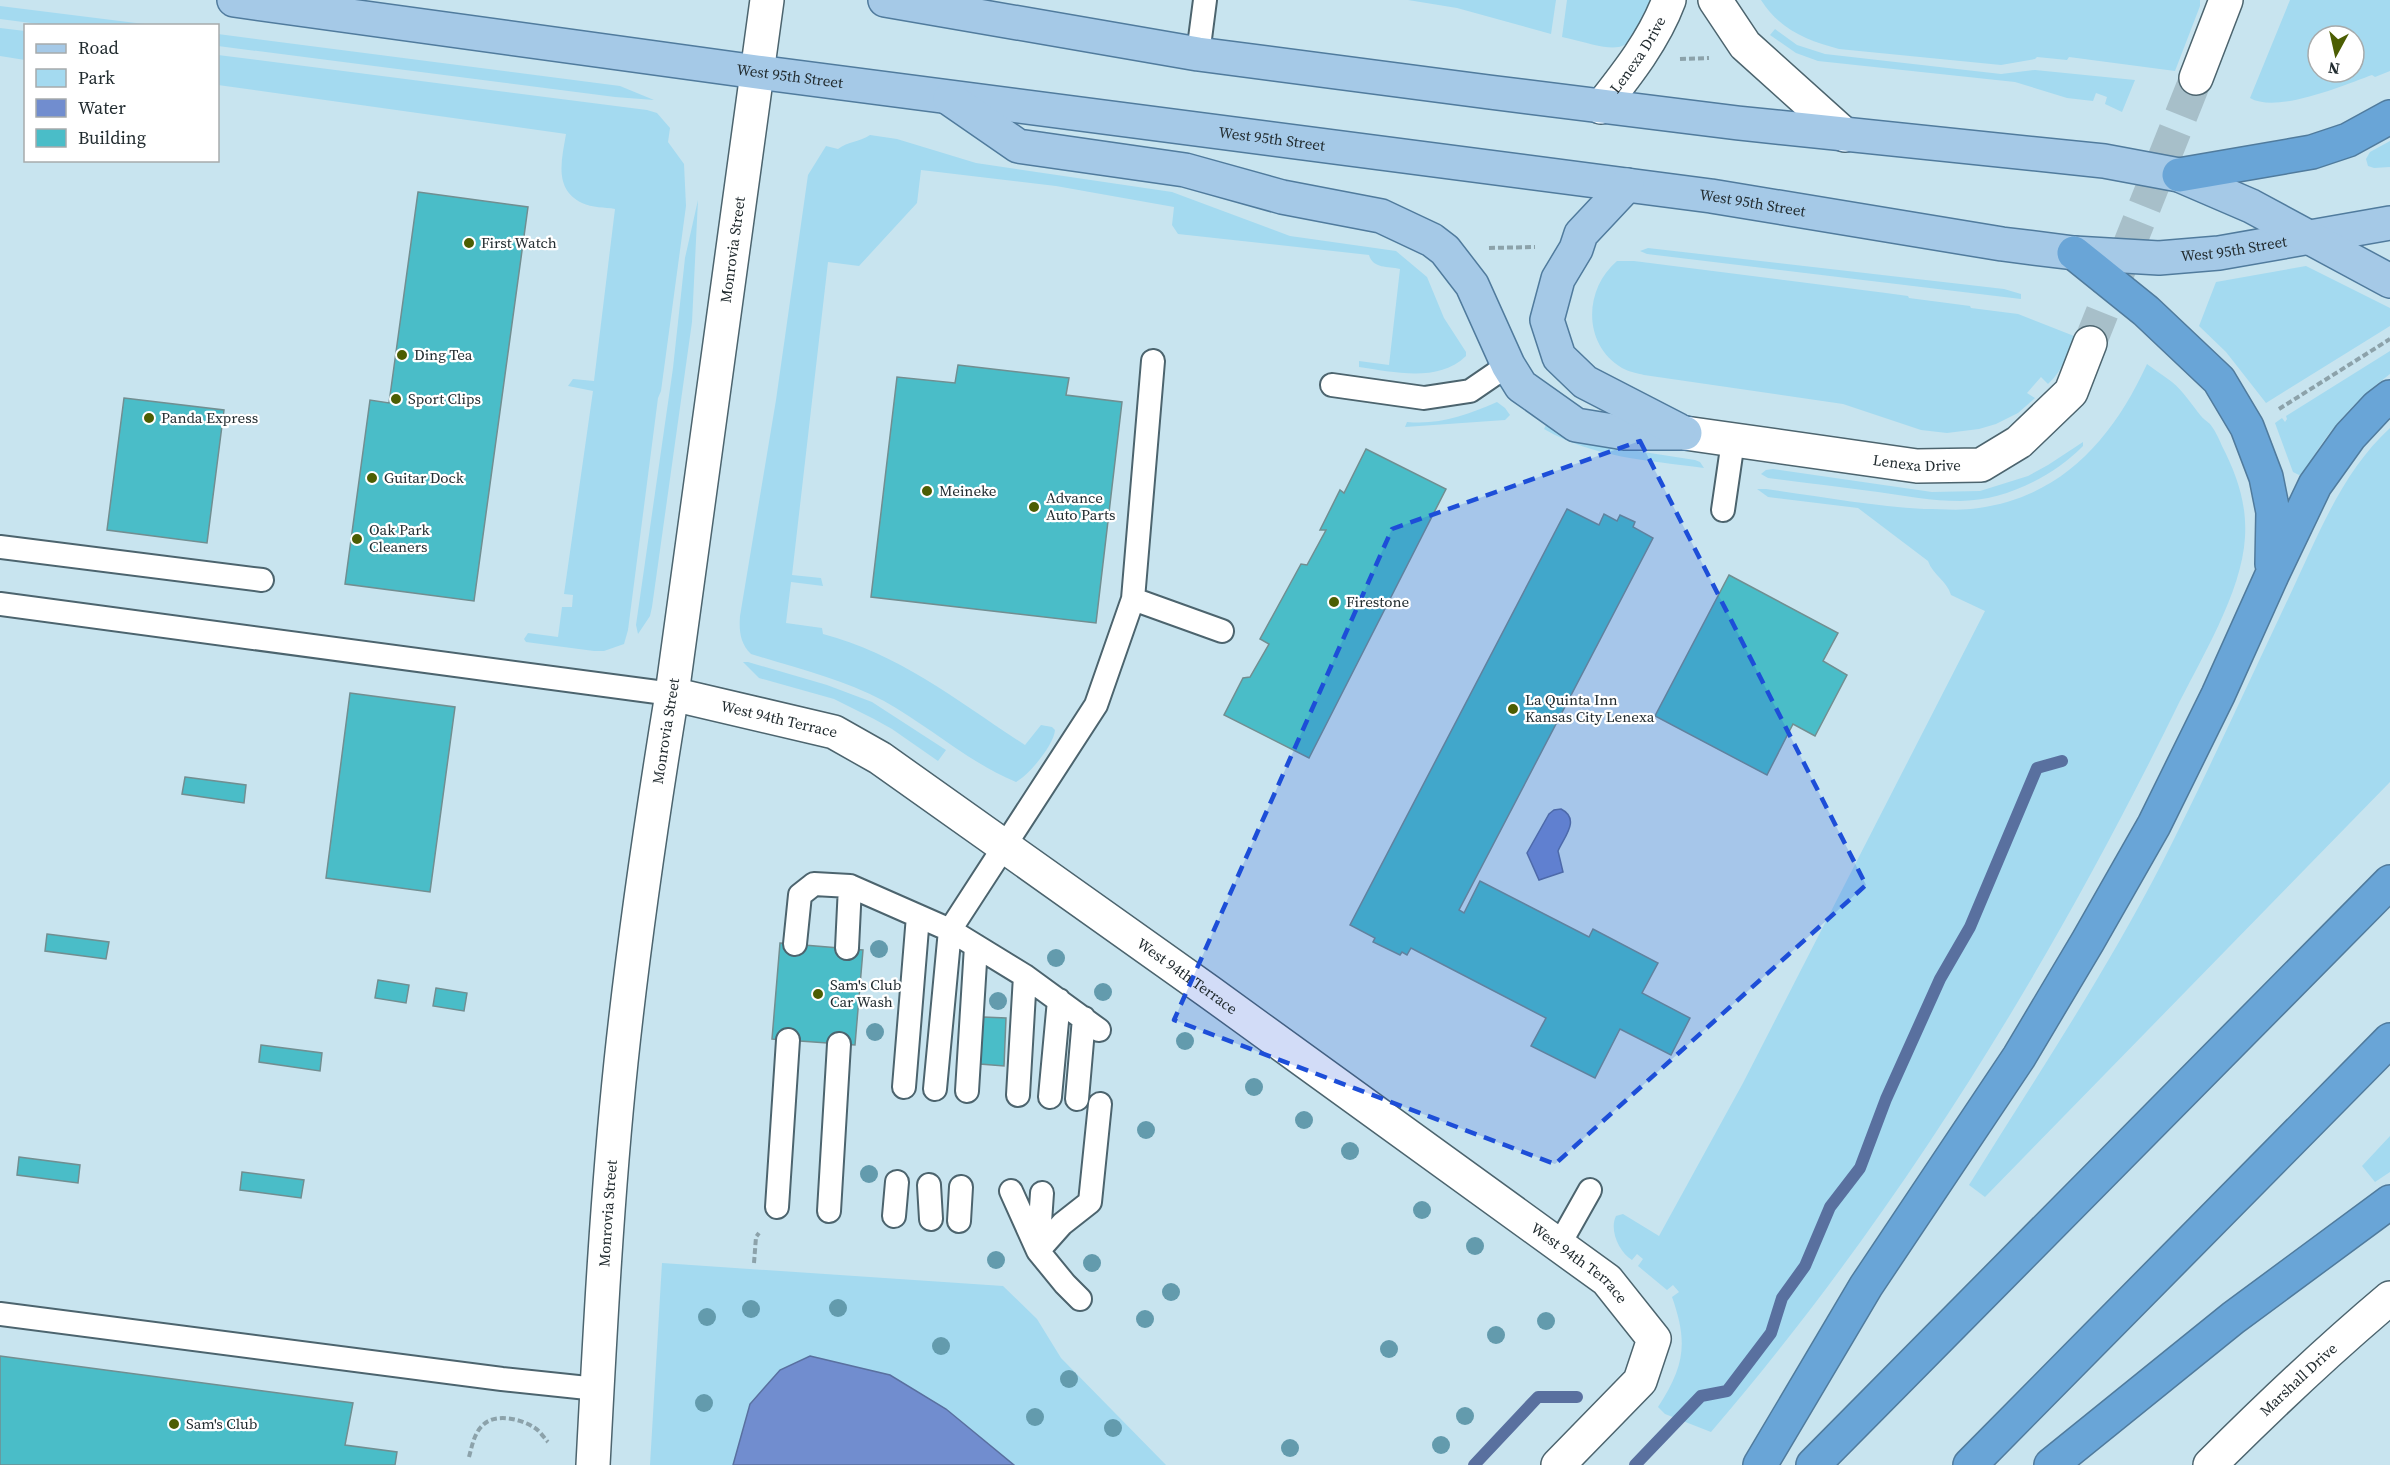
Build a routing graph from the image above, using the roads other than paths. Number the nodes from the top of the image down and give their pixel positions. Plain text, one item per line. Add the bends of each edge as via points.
1 (234, 0) edge
2 (767, 0) edge
3 (885, 0) edge
4 (1205, 0) edge
5 (1669, 0) edge
6 (1715, 0) edge
7 (2226, 0) edge
8 (1198, 54) junction
9 (757, 72) junction
10 (2196, 78) tunnel mouth
11 (947, 96) junction
12 (1601, 107) junction
13 (2390, 117) edge
14 (1845, 135) junction
15 (2179, 175) junction
16 (1627, 185) junction
17 (2390, 223) edge
18 (2308, 238) junction
19 (2074, 253) junction
20 (2390, 281) edge
21 (2090, 343) tunnel mouth
22 (1153, 361) dead end
23 (1508, 365) junction
24 (1332, 385) dead end
25 (2390, 397) edge
26 (1685, 434) junction
27 (1733, 441) junction
28 (1723, 510) dead end
29 (0, 547) edge
30 (2272, 575) junction
31 (262, 580) dead end
32 (1133, 598) junction
33 (0, 604) edge
34 (1222, 631) dead end
35 (672, 694) junction
36 (1003, 845) junction
37 (2390, 882) edge
38 (850, 886) junction
39 (918, 916) junction
40 (950, 930) junction
41 (795, 945) dead end
42 (976, 946) junction
43 (847, 948) dead end
44 (1025, 976) junction
45 (1059, 1000) junction
46 (2390, 1040) edge
47 (788, 1041) dead end
48 (839, 1044) dead end
49 (904, 1087) dead end
50 (935, 1089) dead end
51 (967, 1091) dead end
52 (1018, 1095) dead end
53 (1050, 1097) dead end
54 (1077, 1100) dead end
55 (1100, 1104) dead end
56 (897, 1182) dead end
57 (929, 1185) dead end
58 (961, 1187) dead end
59 (1590, 1190) dead end
60 (1011, 1191) dead end
61 (1042, 1193) dead end
62 (1070, 1194) dead end
63 (2390, 1202) edge
64 (777, 1208) dead end
65 (829, 1211) dead end
66 (894, 1216) dead end
67 (931, 1219) dead end
68 (959, 1221) dead end
69 (1062, 1224) junction
70 (1559, 1245) junction
71 (1038, 1251) junction
72 (2390, 1298) edge
73 (1080, 1299) dead end
74 (0, 1314) edge
75 (597, 1389) junction
76 (592, 1465) edge
77 (1558, 1465) edge
78 (1760, 1465) edge
79 (1813, 1465) edge
80 (1970, 1465) edge
81 (2051, 1465) edge
82 (2210, 1465) edge

1 - 9 main road, West 95th Street
2 - 9 street, Monrovia Street
3 - 8 main road, West 95th Street
4 - 8 lane
5 - 12 street, Lenexa Drive via 1661,21 1635,62
6 - 14 street via 1745,45
7 - 10 street
8 - 12 main road, West 95th Street
9 - 11 main road, West 95th Street
9 - 35 street, Monrovia Street
11 - 16 main road, West 95th Street
11 - 23 main road via 1018,146 1185,170 1282,197 1381,216 1432,240 1445,250 1472,285
12 - 14 main road, West 95th Street
13 - 15 highway via 2348,141 2312,152
14 - 15 main road, West 95th Street via 2104,161
15 - 18 main road, West 95th Street via 2251,206
16 - 19 main road, West 95th Street
16 - 26 main road via 1581,234 1558,279 1547,320 1559,357 1585,382
17 - 18 main road, West 95th Street
18 - 19 main road, West 95th Street via 2219,253 2159,258
18 - 20 main road, West 95th Street
19 - 30 highway via 2146,311 2219,380 2247,427 2266,477 2273,512
21 - 27 street, Lenexa Drive via 2071,392 2019,442 1981,465 1917,466
22 - 32 lane
23 - 24 lane via 1470,391 1424,398
23 - 26 main road via 1521,386 1576,425 1625,433
25 - 30 highway via 2350,436 2315,485
26 - 27 street, Lenexa Drive
27 - 28 lane
29 - 31 lane
30 - 78 highway via 2164,805 2088,941 2019,1058 1866,1286
32 - 34 lane
32 - 36 lane via 1096,705
33 - 35 lane
35 - 36 street, West 94th Terrace via 834,732 880,758
35 - 75 street, Monrovia Street via 621,1061 606,1219
36 - 40 lane
36 - 70 street, West 94th Terrace
37 - 79 highway
38 - 39 lane
38 - 41 lane via 814,884 800,895
38 - 43 lane
39 - 40 lane
39 - 49 lane
40 - 42 lane
40 - 50 lane
42 - 44 lane
42 - 51 lane
44 - 45 lane
44 - 52 lane
45 - 53 lane
45 - 54 lane via 1092,1024
46 - 80 highway
47 - 64 lane
48 - 65 lane
55 - 69 lane via 1090,1202
56 - 66 lane
57 - 67 lane
58 - 68 lane
59 - 70 lane
60 - 71 lane
61 - 71 lane
62 - 69 lane
63 - 81 highway via 2233,1318
69 - 71 lane
70 - 77 street, West 94th Terrace via 1607,1280 1654,1339 1640,1381
71 - 73 lane
72 - 82 street, Marshall Drive via 2310,1366
74 - 75 lane
75 - 76 street, Monrovia Street

